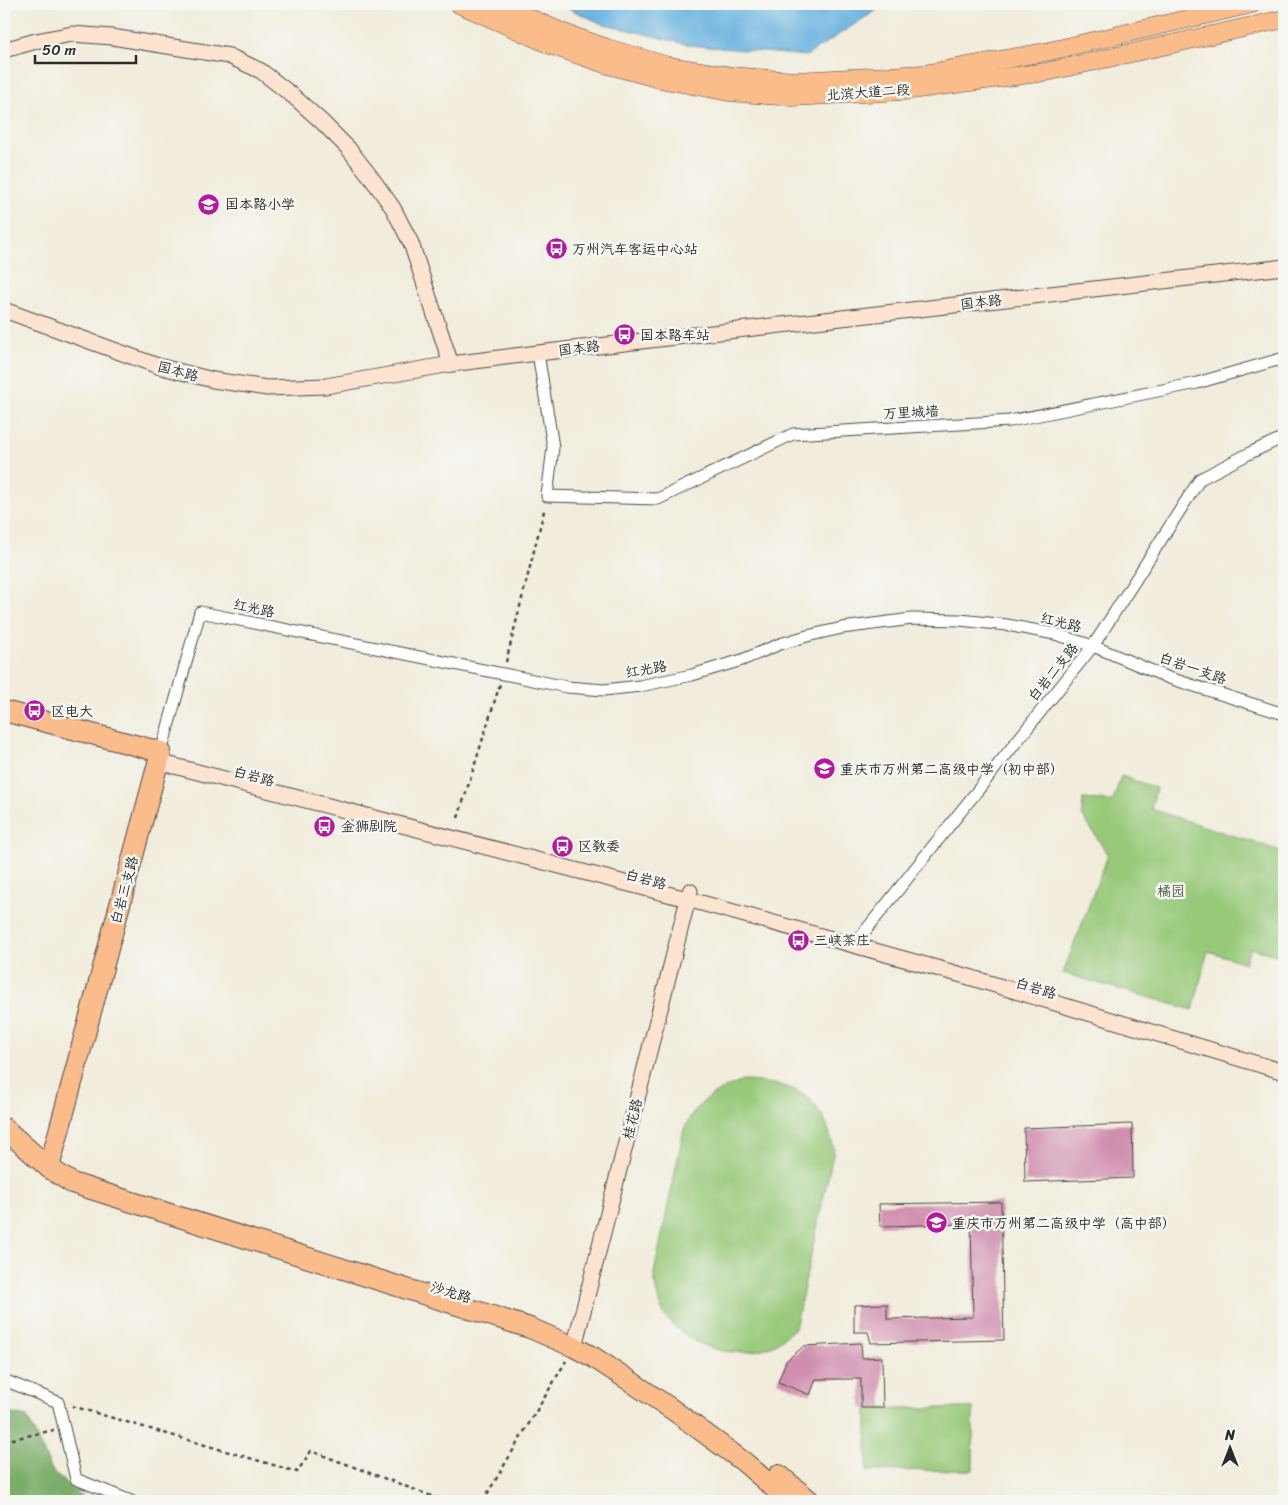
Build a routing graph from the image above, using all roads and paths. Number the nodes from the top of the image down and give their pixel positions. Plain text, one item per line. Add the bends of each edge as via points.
1 (459, 4) edge
2 (498, 4) edge
3 (1252, 4) edge
4 (1284, 19) edge
5 (4, 50) edge
6 (1284, 267) edge
7 (4, 310) edge
8 (538, 353) junction
9 (1284, 358) edge
10 (451, 364) junction
11 (1284, 437) edge
12 (547, 496) junction
13 (200, 612) joint
14 (1093, 646) junction
15 (503, 674) junction
16 (4, 712) edge
17 (1284, 714) edge
18 (160, 757) junction
19 (458, 818) dead end
20 (688, 895) junction
21 (856, 942) junction
22 (1284, 1062) edge
23 (1284, 1072) edge
24 (4, 1128) edge
25 (49, 1168) junction
26 (576, 1342) junction
27 (4, 1380) edge
28 (58, 1402) junction
29 (64, 1428) junction
30 (4, 1441) edge
31 (131, 1501) edge
32 (445, 1501) edge
33 (483, 1501) edge
34 (789, 1501) edge
35 (810, 1501) edge

1 - 4 main road, 北滨大道二段 via 553,46 605,64 660,79 729,92 792,97 903,91 1046,72
2 - 3 main road, 北滨大道二段 via 564,33 669,66 731,76 796,81 934,72 1050,52
5 - 10 street via 72,34 112,37 229,56 261,71 294,96 348,148 392,208 411,243
6 - 8 street, 国本路
7 - 10 street, 国本路 via 158,366 213,380 267,388 326,386
8 - 10 street, 国本路
8 - 12 street via 553,447
9 - 12 street, 万里城墙 via 1197,383 1010,421 793,434 658,500
11 - 14 street, 白岩二支路 via 1200,479
12 - 15 path
13 - 15 street, 红光路
13 - 18 street, 白岩三支路
14 - 15 street, 红光路 via 1055,634 1007,625 912,619 807,636 692,675 640,686 604,690 567,687
14 - 17 street, 白岩一支路 via 1169,678
14 - 21 street, 白岩二支路
15 - 19 path
16 - 18 highway, 白岩路
18 - 20 street, 白岩路
18 - 25 highway, 白岩三支路
20 - 21 street, 白岩路
20 - 26 street, 桂花路
21 - 22 street, 白岩路 via 981,972
21 - 23 street, 白岩路
24 - 25 highway, 沙龙路
25 - 26 highway, 沙龙路 via 72,1183
26 - 33 path
26 - 34 highway, 沙龙路 via 744,1462
26 - 35 highway, 沙龙路 via 609,1352 708,1419
27 - 28 street
28 - 29 street
28 - 32 path via 297,1472 311,1451
29 - 30 path
29 - 31 street via 76,1479

